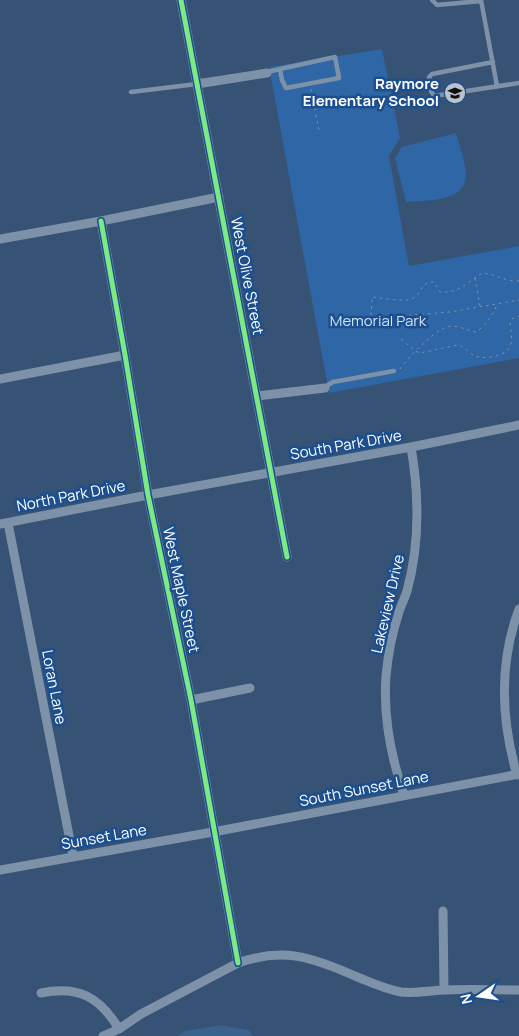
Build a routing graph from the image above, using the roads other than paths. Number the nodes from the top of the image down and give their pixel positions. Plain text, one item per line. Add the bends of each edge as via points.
1 (181, 0) edge
2 (432, 0) edge
3 (481, 0) edge
4 (454, 2) edge
5 (493, 62) junction
6 (280, 69) junction
7 (267, 72) joint
8 (519, 83) edge
9 (197, 84) junction
10 (498, 86) junction
11 (131, 92) dead end
12 (219, 197) junction
13 (101, 221) junction
14 (0, 239) edge
15 (126, 355) junction
16 (394, 371) road end
17 (0, 379) edge
18 (325, 388) joint
19 (257, 396) junction
20 (519, 425) edge
21 (411, 447) junction
22 (272, 473) junction
23 (148, 495) junction
24 (4, 523) edge
25 (287, 557) dead end
26 (519, 609) edge
27 (250, 688) dead end
28 (191, 700) junction
29 (518, 775) edge
30 (404, 795) junction
31 (213, 832) junction
32 (73, 856) junction
33 (0, 870) edge
34 (443, 911) dead end
35 (238, 963) junction
36 (444, 990) junction
37 (519, 990) edge
38 (41, 993) dead end
39 (117, 1032) edge
40 (103, 1036) edge

1 - 9 street, West Olive Street
2 - 4 lane via 437,5
3 - 4 lane
3 - 5 lane
5 - 10 lane
5 - 10 lane via 432,74 429,77 431,91 434,96
6 - 6 lane via 335,57 339,78 286,88
6 - 7 lane
7 - 9 street
8 - 10 lane
9 - 11 lane
9 - 12 street, West Olive Street
12 - 13 street
12 - 19 street, West Olive Street
13 - 14 street
13 - 15 street, West Maple Street
15 - 17 street
15 - 23 street, West Maple Street
16 - 18 lane via 333,382
18 - 19 street
19 - 22 street, West Olive Street
20 - 21 street, South Park Drive
21 - 22 street, South Park Drive
21 - 30 street, Lakeview Drive via 417,495 416,541 407,591 389,653 386,701 390,749
22 - 23 street, South Park Drive
22 - 25 street, West Olive Street
23 - 24 street, North Park Drive
23 - 28 street, West Maple Street
24 - 32 street, Loran Lane
26 - 29 street via 506,661 504,698 507,732
27 - 28 street
28 - 31 street, West Maple Street
29 - 30 street, South Sunset Lane
30 - 31 street, South Sunset Lane
31 - 32 street, Sunset Lane
31 - 35 street, West Maple Street
32 - 33 street, Sunset Lane
34 - 36 street
35 - 36 street via 268,955 297,955 329,964 384,988 418,993
35 - 39 street via 141,1014
36 - 37 street
38 - 39 street via 54,990 79,992 91,998 107,1011
39 - 40 street

